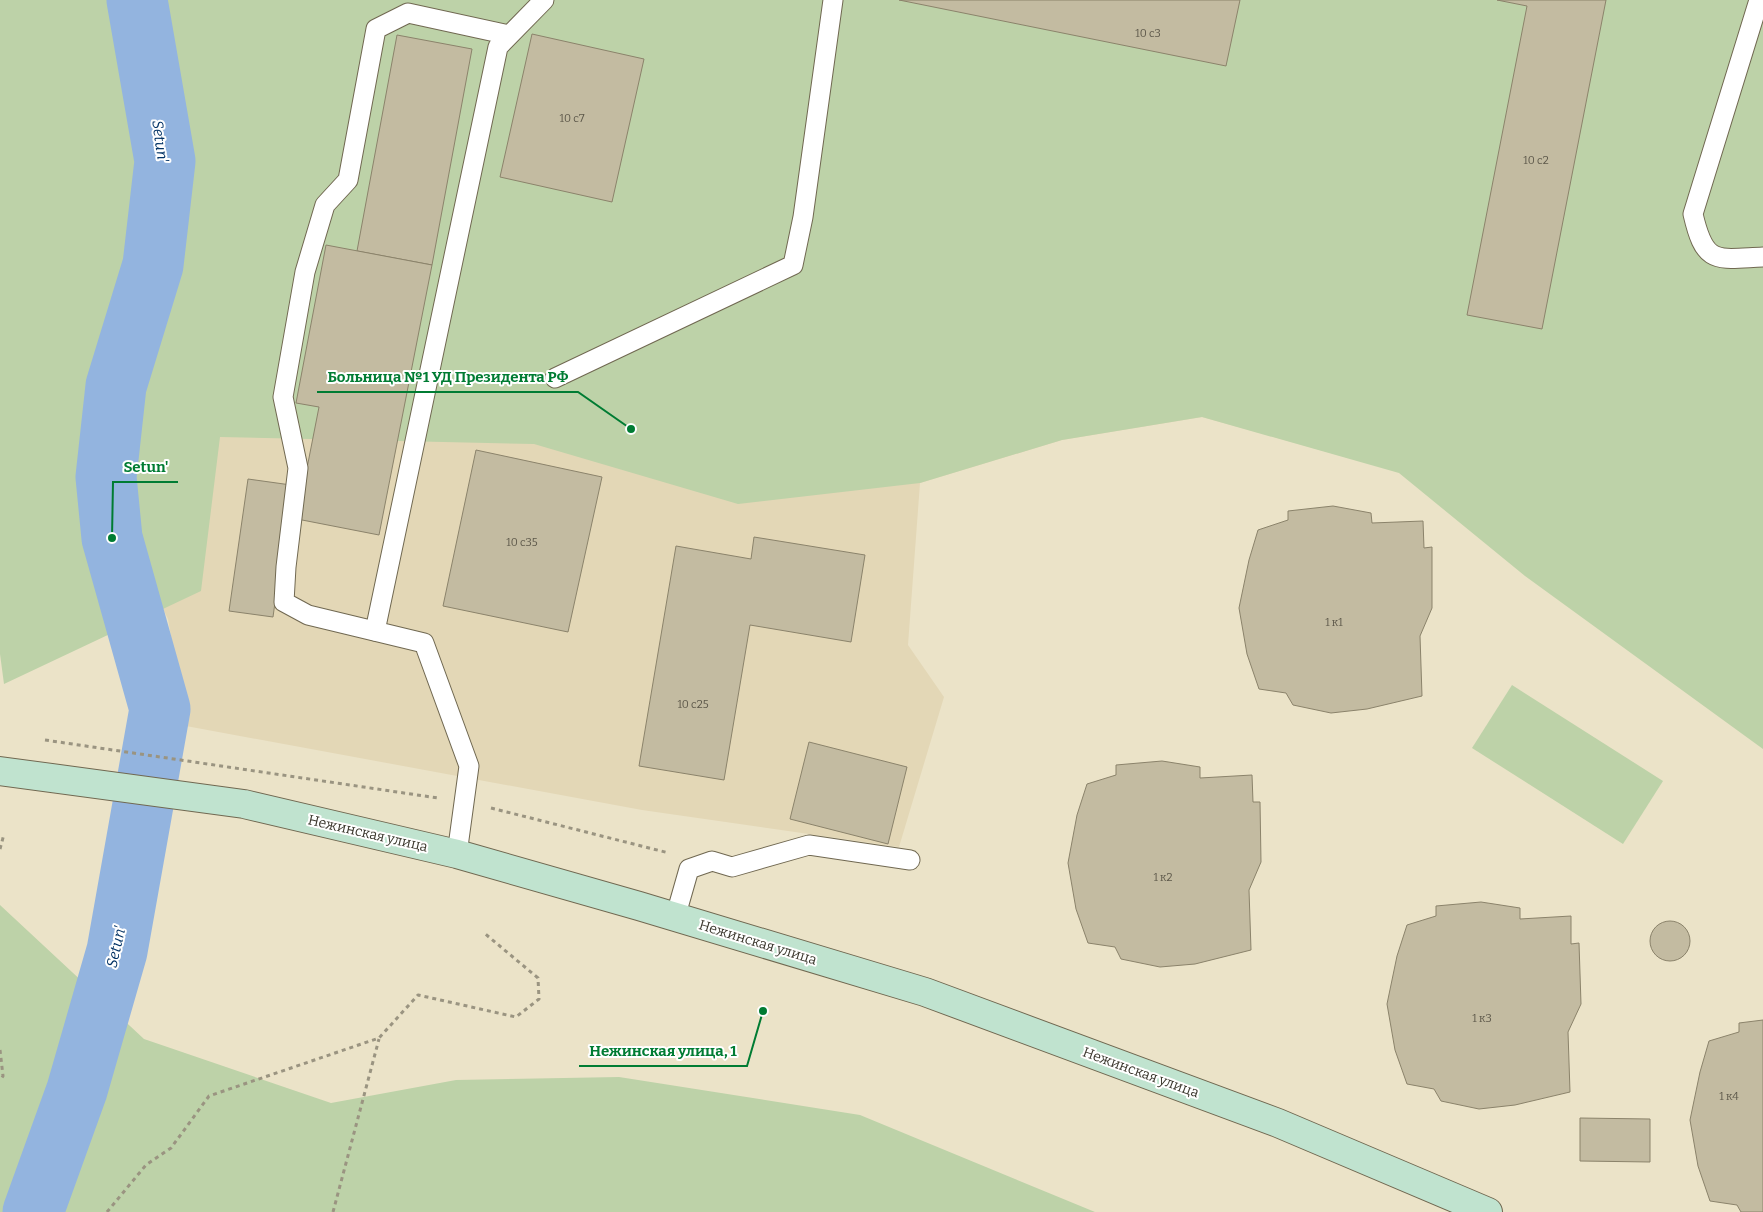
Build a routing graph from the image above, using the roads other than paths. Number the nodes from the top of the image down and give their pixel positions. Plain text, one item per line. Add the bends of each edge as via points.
1 (544, 0) edge
2 (833, 0) edge
3 (1759, 0) edge
4 (509, 35) junction
5 (1763, 257) edge
6 (555, 378) dead end
7 (376, 631) junction
8 (0, 771) edge
9 (457, 854) junction
10 (910, 860) dead end
11 (675, 918) junction
12 (1488, 1212) edge

1 - 4 lane
2 - 6 lane via 803,218 793,265
3 - 5 lane via 1693,214 1699,240 1718,259
4 - 7 lane via 498,47
4 - 7 lane via 408,13 376,29 348,180 325,205 304,272 283,396 298,468 284,602 308,615
7 - 9 lane via 424,643 469,766
8 - 9 street, Нежинская улица via 244,804
9 - 11 street, Нежинская улица
10 - 11 lane via 809,845 732,867 712,861 689,869
11 - 12 street, Нежинская улица via 925,992 1278,1122

